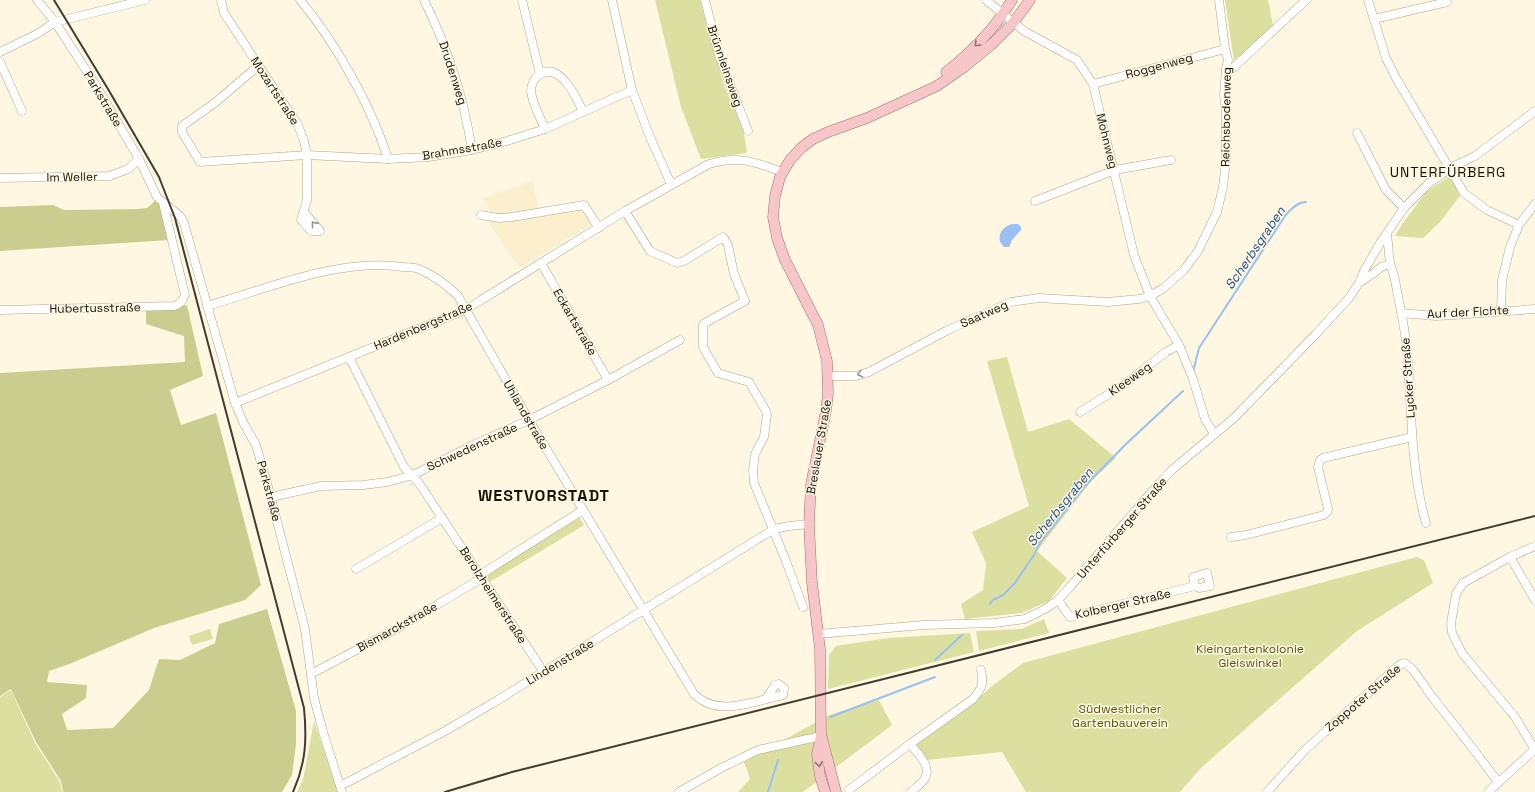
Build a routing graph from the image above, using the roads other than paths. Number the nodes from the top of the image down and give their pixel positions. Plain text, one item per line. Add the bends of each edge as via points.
1 (37, 0) edge
2 (145, 0) edge
3 (221, 0) edge
4 (300, 0) edge
5 (424, 0) edge
6 (522, 0) edge
7 (612, 0) edge
8 (705, 0) edge
9 (986, 0) edge
10 (1012, 0) edge
11 (1030, 0) edge
12 (1219, 0) edge
13 (1306, 0) edge
14 (1368, 0) edge
15 (1446, 2) dead end
16 (1421, 3) edge
17 (1003, 15) junction
18 (1374, 19) junction
19 (55, 22) junction
20 (1013, 23) junction
21 (1225, 49) junction
22 (0, 52) edge
23 (0, 62) edge
24 (258, 66) junction
25 (1226, 69) junction
26 (540, 74) junction
27 (1093, 84) junction
28 (632, 90) junction
29 (905, 100) junction
30 (1535, 110) edge
31 (22, 111) dead end
32 (583, 112) junction
33 (545, 129) junction
34 (748, 131) dead end
35 (1357, 133) dead end
36 (472, 150) junction
37 (307, 154) junction
38 (139, 159) junction
39 (388, 159) junction
40 (1171, 160) dead end
41 (1450, 168) junction
42 (1115, 170) junction
43 (782, 172) junction
44 (0, 178) edge
45 (671, 184) junction
46 (1035, 201) dead end
47 (163, 203) junction
48 (1535, 204) edge
49 (1404, 208) junction
50 (625, 211) junction
51 (304, 212) dead end
52 (481, 215) dead end
53 (1519, 226) junction
54 (599, 228) junction
55 (1387, 234) junction
56 (1390, 254) junction
57 (1374, 255) junction
58 (541, 263) junction
59 (1390, 264) junction
60 (1381, 267) junction
61 (1360, 283) junction
62 (185, 295) joint
63 (1150, 296) junction
64 (207, 306) junction
65 (1535, 309) edge
66 (0, 310) edge
67 (465, 310) junction
68 (1501, 310) junction
69 (1401, 313) junction
70 (680, 340) dead end
71 (1179, 345) junction
72 (349, 357) junction
73 (828, 376) junction
74 (608, 380) junction
75 (235, 403) junction
76 (1080, 412) dead end
77 (529, 420) junction
78 (1214, 434) junction
79 (1412, 437) junction
80 (413, 475) junction
81 (271, 497) junction
82 (583, 510) junction
83 (442, 518) junction
84 (1426, 523) dead end
85 (809, 524) junction
86 (774, 529) junction
87 (1231, 537) dead end
88 (1535, 546) edge
89 (1510, 557) junction
90 (356, 569) dead end
91 (481, 576) junction
92 (1195, 586) dead end
93 (1058, 600) junction
94 (1535, 600) edge
95 (803, 607) dead end
96 (643, 611) junction
97 (818, 634) junction
98 (982, 670) dead end
99 (543, 671) junction
100 (311, 674) junction
101 (766, 699) dead end
102 (821, 736) junction
103 (910, 744) junction
104 (1535, 750) edge
105 (1498, 782) junction
106 (341, 788) edge
107 (849, 790) dead end
108 (678, 792) edge
109 (825, 792) edge
110 (836, 792) edge
111 (911, 792) edge
112 (1267, 792) edge
113 (1488, 792) edge

1 - 19 street, Parkstraße
2 - 19 street
3 - 24 street, Mozartstraße via 224,13
4 - 39 street via 350,74 381,136
5 - 36 street, Drudenweg via 453,68 466,113
6 - 26 street
7 - 28 street
8 - 34 street, Brünnleinsweg via 719,55
9 - 17 street
10 - 17 main road, Breslauer Straße
11 - 20 main road, Breslauer Straße
12 - 21 street, Reichsbodenweg
13 - 25 street via 1232,69
14 - 18 street
15 - 16 street
16 - 18 street via 1416,10
17 - 20 street
17 -> 29 main road, Breslauer Straße via 960,61
18 - 41 street via 1386,58 1396,78
19 - 22 street
19 - 38 street, Parkstraße
20 - 27 street, Mohnweg via 1077,60
20 - 29 main road, Breslauer Straße via 964,67 937,86
21 - 25 street, Reichsbodenweg via 1228,60
21 - 27 street, Roggenweg
23 - 31 street
24 - 37 street, Mozartstraße via 298,125
24 - 37 street, Brahmsstraße via 216,102 182,126 182,132 200,162
25 - 63 street, Reichsbodenweg via 1226,161 1217,212 1198,251 1184,270 1164,288
26 - 32 street via 555,73 567,83
26 - 33 street via 531,88
27 - 42 street, Mohnweg
28 - 32 street, Brahmsstraße
28 - 45 street
29 - 43 main road, Breslauer Straße via 813,139 790,160
30 - 41 street, Unterfürberger Straße via 1475,156
32 - 33 street, Brahmsstraße
33 - 36 street, Brahmsstraße
35 - 49 street via 1386,190
36 - 39 street, Brahmsstraße via 428,157
37 - 39 street, Brahmsstraße
37 - 51 street, Mozartstraße via 307,200
38 - 44 street, Im Weller via 128,168 110,176
38 - 47 street, Parkstraße
40 - 42 street
41 - 49 street, Unterfürberger Straße via 1428,184
41 - 53 street via 1464,193 1487,210
42 - 46 street
42 - 63 street, Mohnweg via 1134,255
43 - 45 street, Hardenbergstraße via 753,161 722,160
43 - 73 main road, Breslauer Straße via 775,196 773,217 777,238 785,260 818,325 827,360
45 - 50 street, Hardenbergstraße
47 - 62 street, Parkstraße
47 - 64 street, Parkstraße via 180,216 184,223
48 - 53 street
49 - 55 street, Unterfürberger Straße
50 - 54 street, Hardenbergstraße
50 - 86 street via 650,251 677,263 723,237 728,245 734,274 745,301 703,324 703,347 718,373 749,382 766,411 764,437 755,454 753,469 754,483
52 - 54 street via 512,217 584,205
53 - 68 street via 1510,247 1502,280
54 - 58 street, Hardenbergstraße
55 - 56 street, Lycker Straße
55 - 57 street, Unterfürberger Straße
56 - 57 street via 1382,250
56 - 59 street, Lycker Straße
57 - 60 street via 1376,265
57 - 61 street, Unterfürberger Straße
58 - 67 street, Hardenbergstraße
58 - 74 street, Eckartstraße
59 - 60 street, Unterfürberger Straße
59 - 69 street, Lycker Straße
60 - 61 street, Unterfürberger Straße
61 - 78 street, Unterfürberger Straße via 1315,335 1234,418
62 - 66 street, Hubertusstraße via 184,300 174,306
63 - 71 street
63 -> 73 street, Saatweg via 1108,302 1039,298 1011,302 948,330 869,372 856,376
64 - 67 street, Uhlandstraße via 304,277 359,266 390,264 420,269 445,284 458,296
64 - 75 street, Parkstraße
65 - 68 street, Auf der Fichte
67 - 72 street, Hardenbergstraße
67 - 77 street, Uhlandstraße
68 - 69 street, Auf der Fichte via 1436,316
69 - 79 street, Lycker Straße via 1407,349
70 - 74 street, Schwedenstraße
71 - 76 street, Kleeweg via 1125,384
71 - 78 street via 1205,419
72 - 75 street, Hardenbergstraße
72 - 80 street, Berolzheimerstraße via 404,467
73 - 85 main road, Breslauer Straße via 826,412 811,484
74 - 77 street, Schwedenstraße
75 - 81 street, Parkstraße via 256,445
77 - 80 street, Schwedenstraße
77 - 82 street, Uhlandstraße
78 - 93 street, Unterfürberger Straße via 1154,489
79 - 84 street, Lycker Straße
79 - 87 street via 1320,460 1318,467 1328,507 1324,515
80 - 81 street, Schwedenstraße via 363,485 321,486
80 - 83 street, Berolzheimerstraße
81 - 100 street, Parkstraße via 305,629
82 - 91 street, Bismarckstraße
82 - 96 street, Uhlandstraße
83 - 90 street
83 - 91 street, Berolzheimerstraße
85 - 86 street, Lindenstraße
85 - 97 main road, Breslauer Straße
86 - 95 street
86 - 96 street, Lindenstraße
88 - 89 street
89 - 94 street
89 - 104 street via 1461,585 1456,594 1451,623 1452,633 1462,653 1515,717
91 - 99 street, Berolzheimerstraße
91 - 100 street, Bismarckstraße via 398,628
92 - 93 street, Kolberger Straße via 1070,617
93 - 97 street, Unterfürberger Straße via 1025,619
96 - 99 street, Lindenstraße
96 - 101 street, Uhlandstraße via 694,694 701,700 717,707 727,707
97 - 102 main road, Breslauer Straße
98 - 103 street via 983,682 973,699
99 - 106 street, Lindenstraße via 493,703 347,782
100 - 106 street, Parkstraße via 322,732
102 - 108 street via 758,750
102 -> 109 main road, Breslauer Straße via 817,754
102 - 110 main road, Breslauer Straße
103 - 107 street
103 - 111 street via 924,761 927,773 925,779
104 - 105 street
105 - 112 street, Zoppoter Straße via 1409,666 1404,663 1304,751
105 - 113 street

